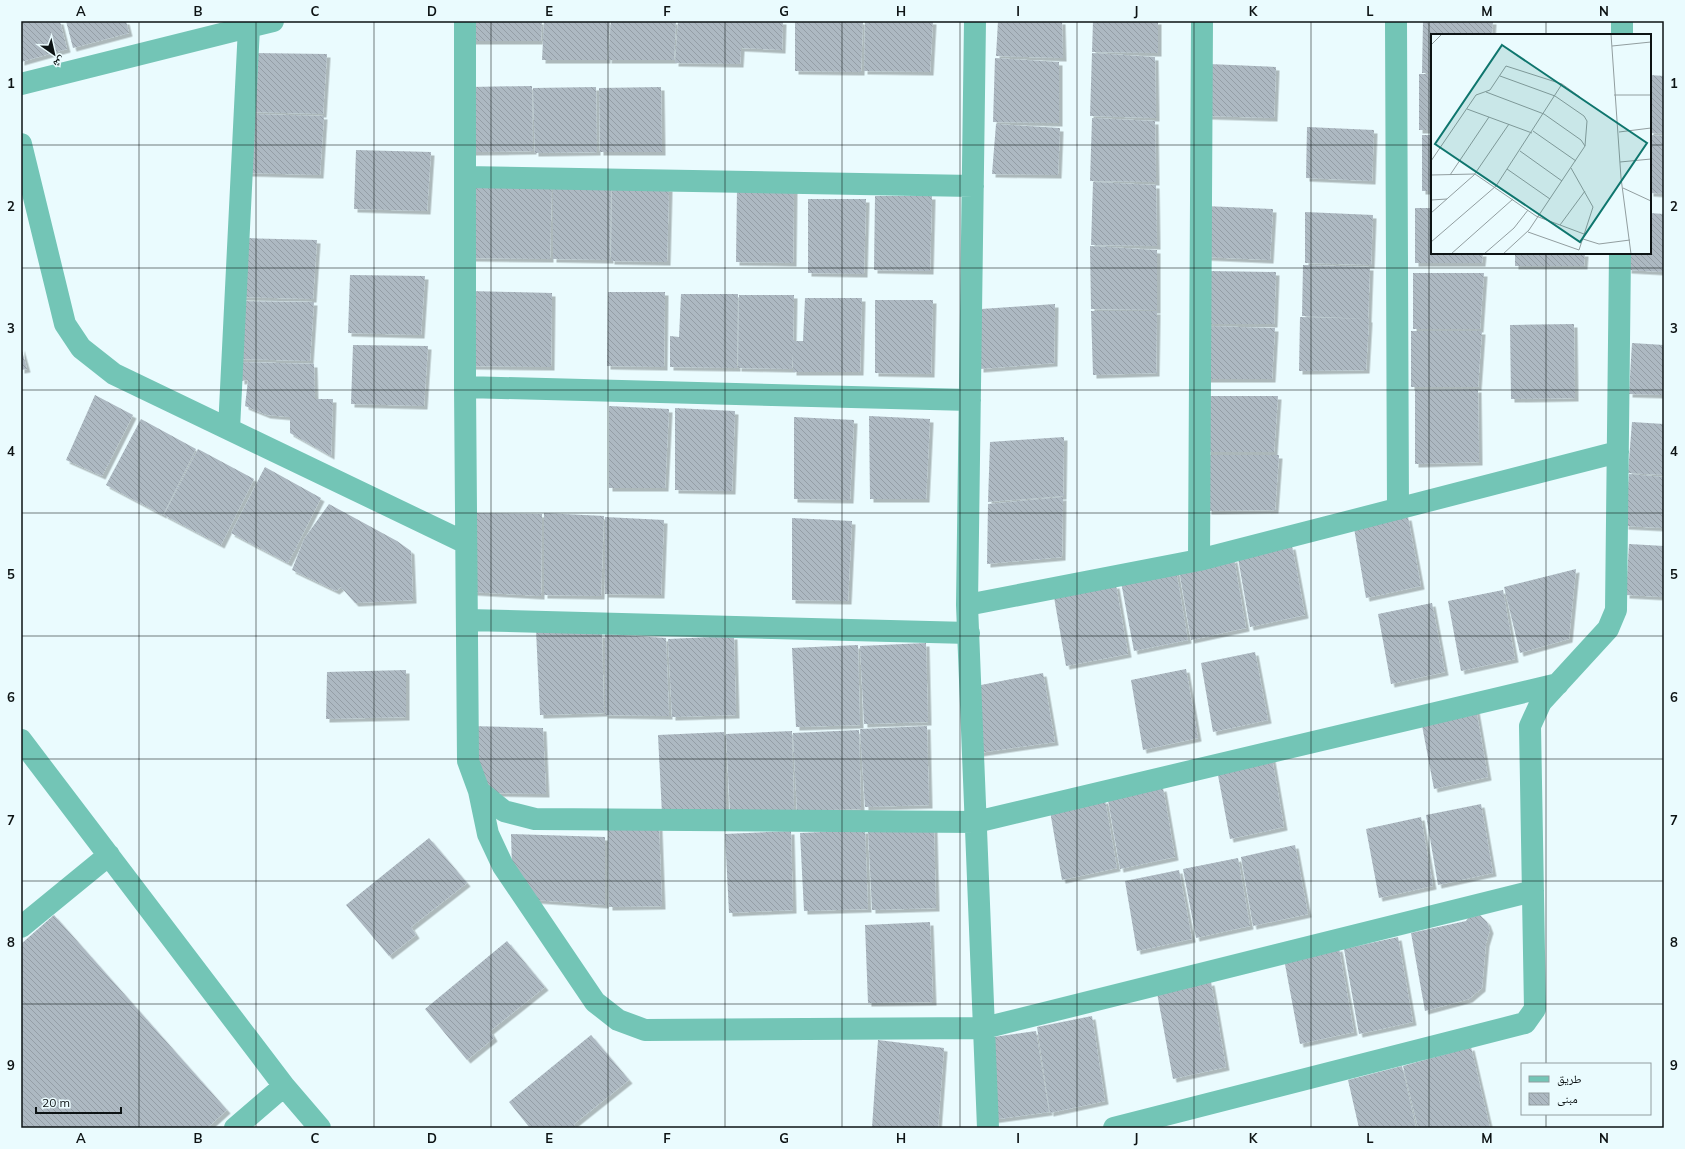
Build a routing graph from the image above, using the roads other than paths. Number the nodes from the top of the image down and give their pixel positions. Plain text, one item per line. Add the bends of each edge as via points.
1 (274, 21) edge
2 (466, 21) edge
3 (975, 21) edge
4 (1202, 21) edge
5 (1396, 21) edge
6 (1622, 21) edge
7 (249, 27) junction
8 (1622, 34) edge
9 (21, 84) edge
10 (21, 144) edge
11 (466, 177) junction
12 (973, 186) junction
13 (1620, 254) edge
14 (465, 386) junction
15 (970, 400) junction
16 (229, 429) junction
17 (1618, 452) junction
18 (1398, 509) junction
19 (466, 543) junction
20 (1199, 560) junction
21 (967, 605) junction
22 (467, 620) junction
23 (968, 633) junction
24 (1558, 684) junction
25 (21, 740) edge
26 (479, 791) junction
27 (976, 822) junction
28 (109, 855) junction
29 (1533, 891) junction
30 (21, 927) edge
31 (984, 1028) junction
32 (284, 1086) junction
33 (235, 1128) edge
34 (320, 1128) edge
35 (988, 1128) edge
36 (1114, 1128) edge

1 - 7 street
2 - 11 street
3 - 12 street
4 - 20 street
5 - 18 street
6 - 8 street
7 - 9 street
7 - 16 street
10 - 16 street via 65,324 81,348 114,374
11 - 12 street
11 - 14 street
12 - 15 street
13 - 17 street
14 - 15 street
14 - 19 street
15 - 21 street
16 - 19 street
17 - 18 street
17 - 24 street via 1616,610 1608,629
18 - 20 street
19 - 22 street
20 - 21 street
21 - 23 street
22 - 23 street
22 - 26 street via 468,761
23 - 27 street
24 - 27 street
24 - 29 street via 1541,702 1530,726
25 - 28 street
26 - 27 street via 504,811 535,819
26 - 31 street via 488,834 503,866 595,1002 618,1020 645,1030
27 - 31 street
28 - 30 street
28 - 32 street
29 - 31 street
29 - 36 street via 1535,1009 1525,1022
31 - 35 street
32 - 33 street
32 - 34 street

